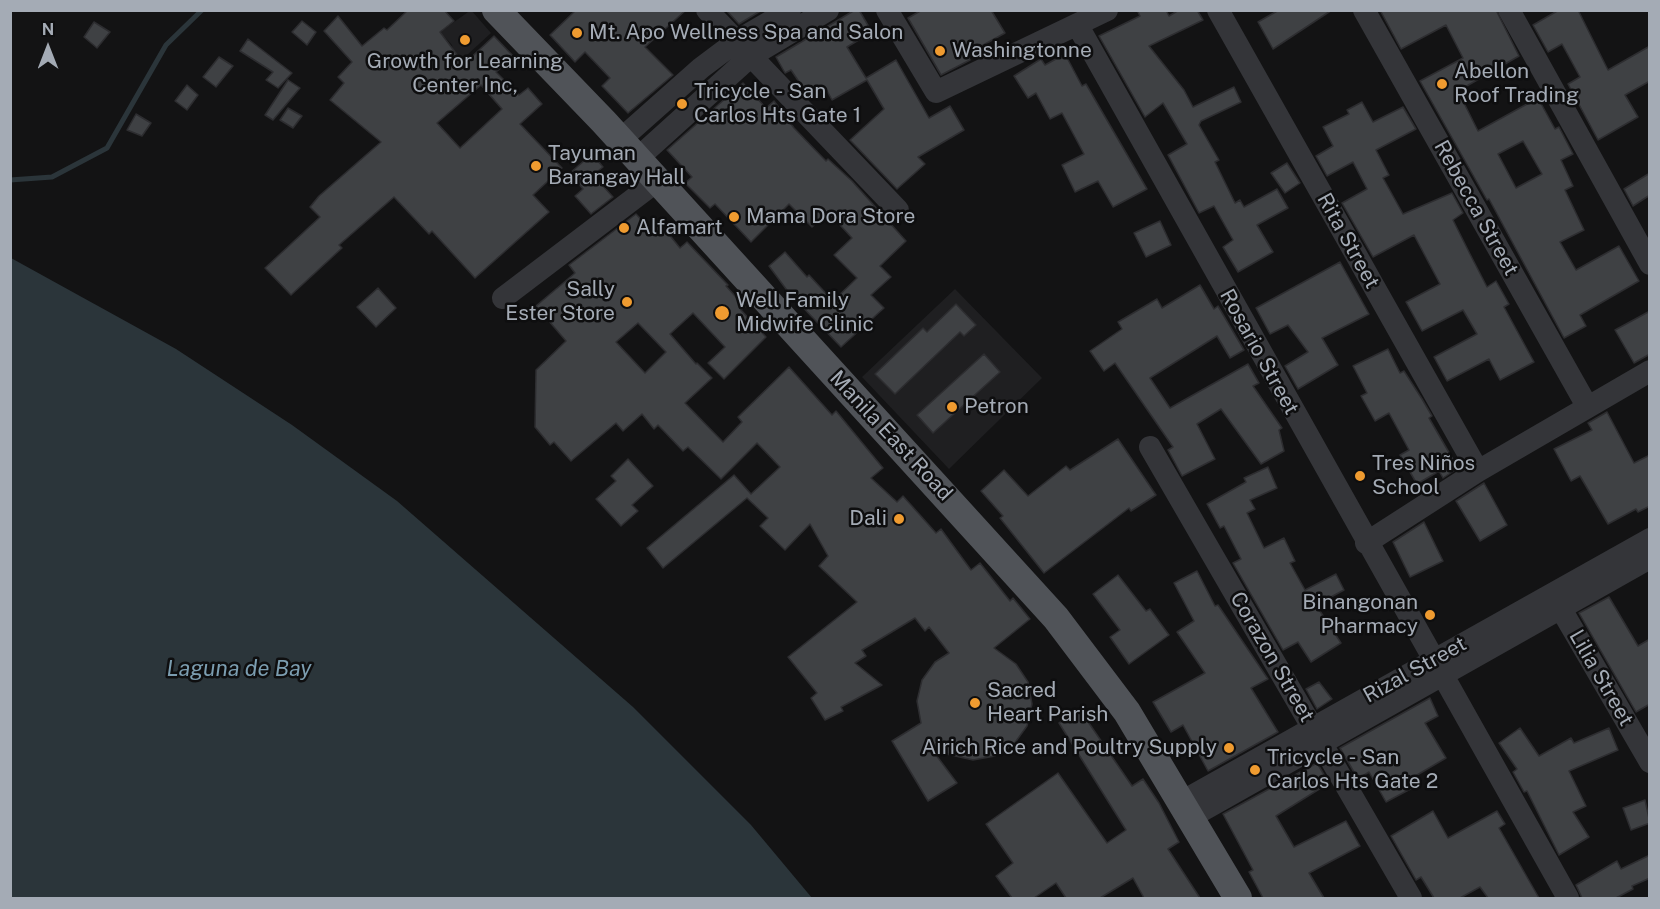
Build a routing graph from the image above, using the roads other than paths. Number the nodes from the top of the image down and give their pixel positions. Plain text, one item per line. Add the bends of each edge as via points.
1 (496, 10) edge
2 (707, 10) edge
3 (790, 10) edge
4 (828, 10) edge
5 (887, 10) edge
6 (1107, 10) edge
7 (1218, 10) edge
8 (1364, 10) edge
9 (1509, 10) edge
10 (1078, 26) junction
11 (744, 49) junction
12 (629, 150) junction
13 (657, 181) junction
14 (898, 210) dead end
15 (1650, 264) edge
16 (503, 298) dead end
17 (1650, 371) edge
18 (1587, 406) junction
19 (1150, 447) dead end
20 (1478, 471) junction
21 (1650, 539) edge
22 (1366, 543) junction
23 (1650, 558) edge
24 (1557, 601) junction
25 (1437, 668) junction
26 (1641, 726) edge
27 (1317, 735) junction
28 (1650, 762) edge
29 (1186, 810) junction
30 (1238, 898) edge
31 (1411, 898) edge
32 (1568, 898) edge

1 - 12 main road, Manila East Road
2 - 11 street
3 - 11 street
4 - 11 street
5 - 10 street via 936,92
6 - 10 street
7 - 20 street, Rita Street
8 - 18 street, Rebecca Street
9 - 15 street
10 - 22 street, Rosario Street
11 - 12 street
11 - 14 street
12 - 13 main road, Manila East Road
13 - 16 street
13 - 29 main road, Manila East Road via 1056,618 1126,712
17 - 18 street
18 - 20 street
19 - 27 street, Corazon Street
20 - 22 street
21 - 24 street, Rizal Street
22 - 25 street, Rosario Street
23 - 24 street, Rizal Street
24 - 25 street, Rizal Street
24 - 26 street, Lilia Street
25 - 27 street, Rizal Street
25 - 32 street, Rosario Street
26 - 28 street, Lilia Street
27 - 29 street, Rizal Street
27 - 31 street, Corazon Street
29 - 30 main road, Manila East Road

